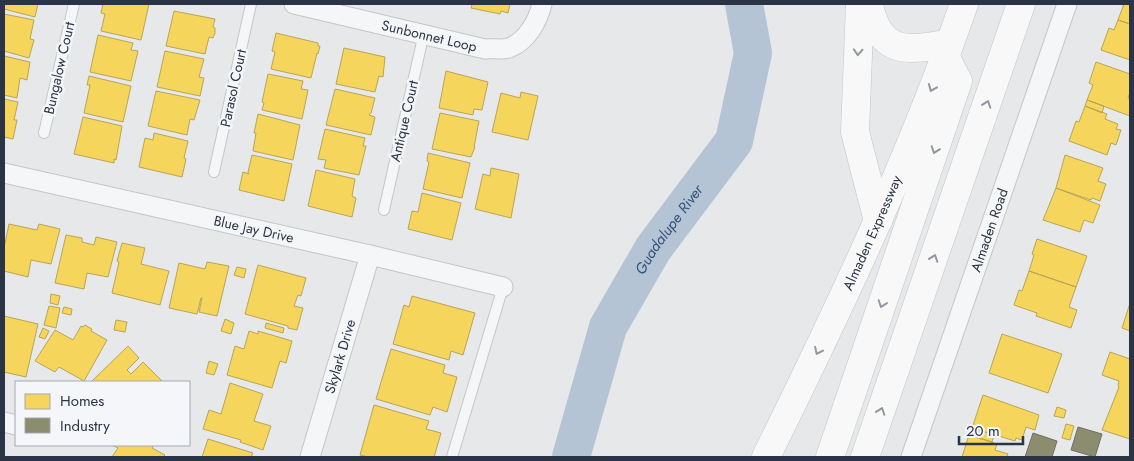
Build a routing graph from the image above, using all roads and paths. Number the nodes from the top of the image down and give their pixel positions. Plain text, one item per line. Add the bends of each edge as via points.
1 (74, 4) edge
2 (251, 4) edge
3 (294, 4) edge
4 (542, 4) edge
5 (860, 4) edge
6 (869, 4) edge
7 (964, 4) edge
8 (1021, 4) edge
9 (1066, 4) edge
10 (424, 33) junction
11 (948, 49) junction
12 (44, 133) dead end
13 (214, 172) dead end
14 (4, 173) edge
15 (384, 210) dead end
16 (878, 221) junction
17 (370, 255) junction
18 (503, 287) joint
19 (310, 457) edge
20 (452, 457) edge
21 (766, 457) edge
22 (830, 457) edge
23 (865, 457) edge
24 (911, 457) edge

1 - 12 lane, Bungalow Court
2 - 13 lane, Parasol Court
3 - 10 street, Sunbonnet Loop
4 - 10 street, Sunbonnet Loop via 528,35 509,48 485,49
5 -> 16 main road via 855,132
6 - 11 main road via 878,30 893,44 906,49
7 - 11 main road, Almaden Expressway
23 -> 8 main road
9 - 24 street, Almaden Road
10 - 15 lane, Antique Court
11 -> 16 main road, Almaden Expressway
11 -> 22 main road via 958,81
14 - 17 street, Blue Jay Drive
16 -> 21 main road, Almaden Expressway
17 - 18 street, Blue Jay Drive
17 - 19 street, Skylark Drive
18 - 20 lane

